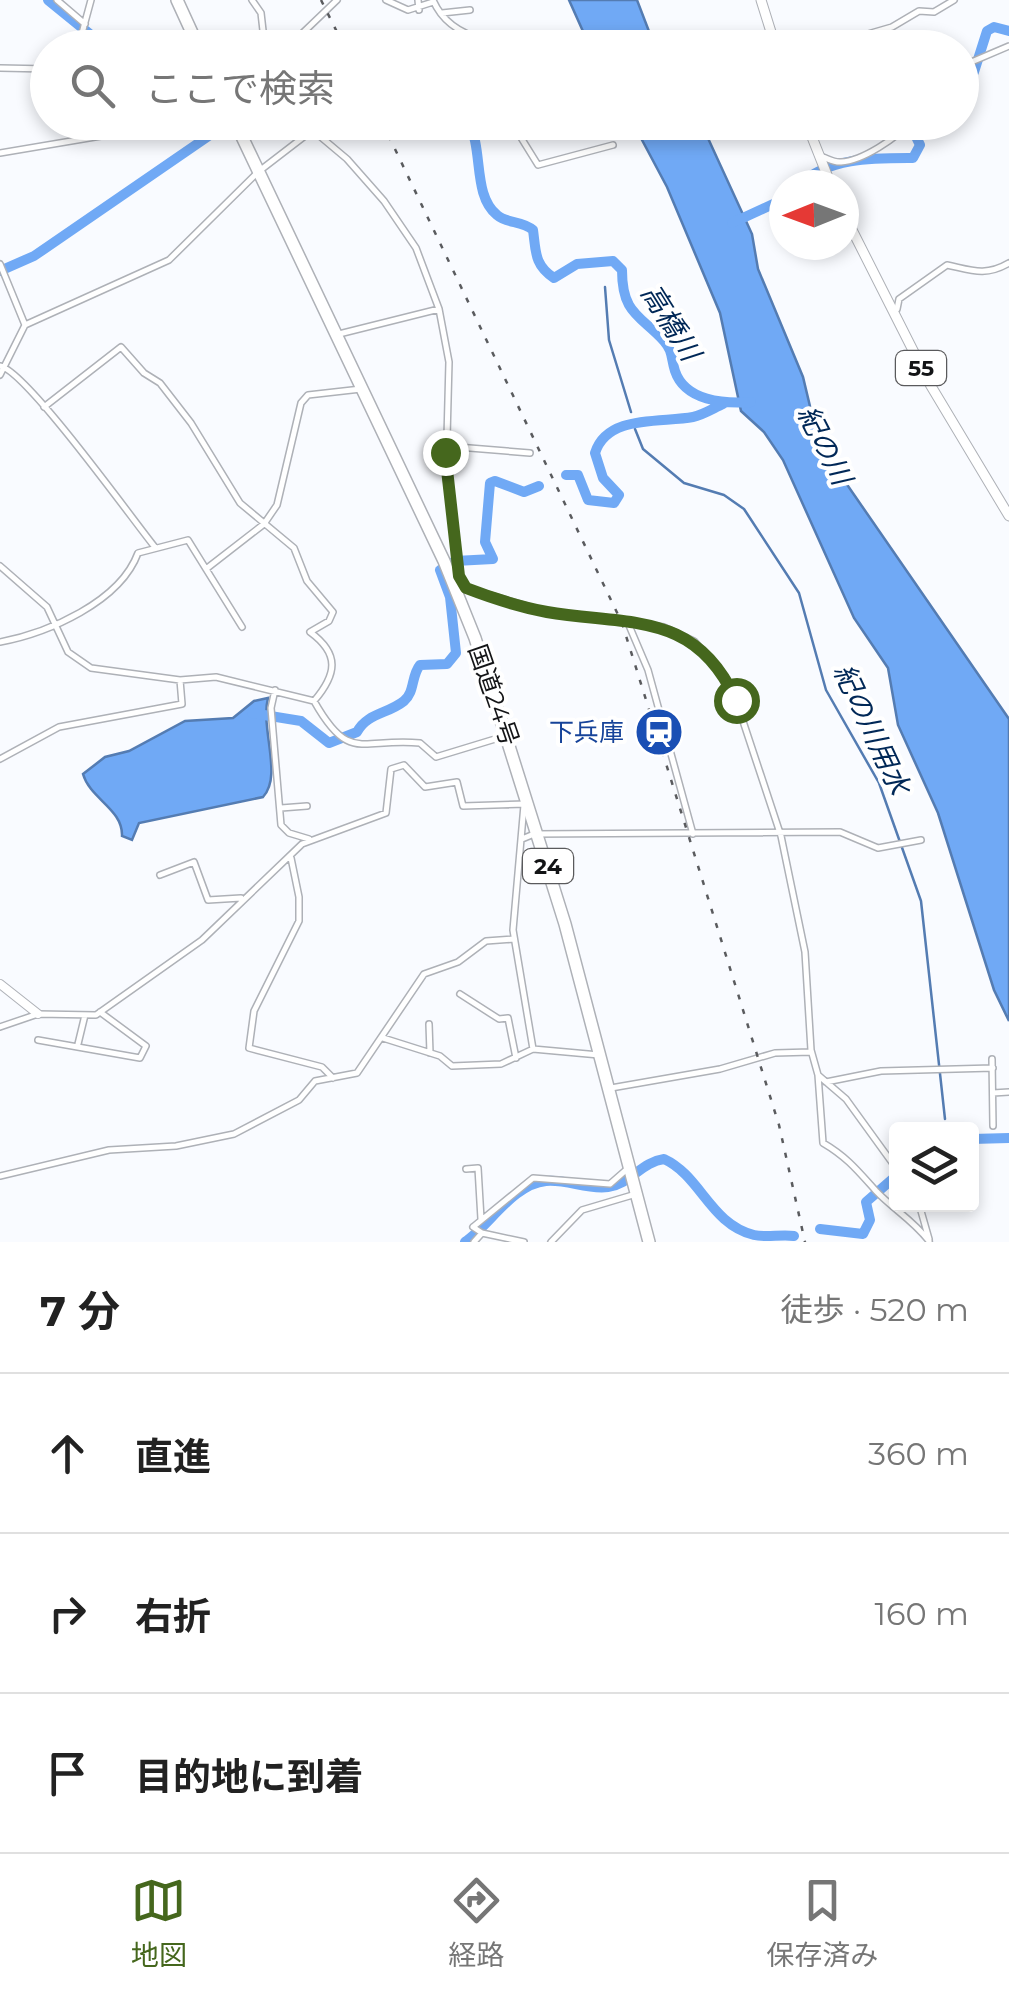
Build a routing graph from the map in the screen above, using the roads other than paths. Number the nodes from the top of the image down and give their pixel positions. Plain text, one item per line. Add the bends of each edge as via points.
1 (56, 0) edge
2 (91, 0) edge
3 (177, 0) edge
4 (252, 0) edge
5 (337, 0) edge
6 (386, 0) edge
7 (418, 0) edge
8 (761, 0) edge
9 (954, 0) edge
10 (433, 1) edge
11 (419, 10) junction
12 (470, 10) dead end
13 (442, 13) junction
14 (85, 26) junction
15 (84, 30) edge
16 (191, 30) edge
17 (263, 30) edge
18 (306, 30) edge
19 (466, 30) edge
20 (770, 30) edge
21 (882, 30) edge
22 (1009, 46) edge
23 (979, 59) edge
24 (0, 68) edge
25 (30, 69) edge
26 (67, 140) edge
27 (243, 140) edge
28 (300, 140) edge
29 (321, 140) edge
30 (522, 140) edge
31 (813, 140) edge
32 (889, 140) edge
33 (613, 145) dead end
34 (0, 153) edge
35 (822, 164) junction
36 (825, 170) edge
37 (258, 172) junction
38 (859, 245) edge
39 (1009, 263) edge
40 (0, 264) edge
41 (439, 309) junction
42 (895, 319) junction
43 (26, 325) junction
44 (335, 335) junction
45 (2, 366) edge
46 (0, 375) edge
47 (362, 389) junction
48 (44, 407) junction
49 (445, 446) junction
50 (530, 454) dead end
51 (1009, 516) edge
52 (264, 524) junction
53 (154, 546) junction
54 (451, 563) junction
55 (0, 566) edge
56 (206, 569) junction
57 (628, 623) junction
58 (54, 624) junction
59 (242, 627) dead end
60 (0, 642) edge
61 (180, 680) junction
62 (276, 689) junction
63 (314, 700) junction
64 (508, 735) junction
65 (0, 759) edge
66 (526, 804) junction
67 (307, 806) dead end
68 (281, 808) junction
69 (778, 830) junction
70 (694, 834) junction
71 (539, 835) junction
72 (522, 839) junction
73 (312, 840) junction
74 (921, 840) dead end
75 (291, 858) junction
76 (160, 875) dead end
77 (244, 898) junction
78 (514, 939) junction
79 (0, 984) edge
80 (460, 994) dead end
81 (100, 1012) junction
82 (38, 1014) junction
83 (85, 1015) junction
84 (429, 1024) dead end
85 (0, 1026) edge
86 (383, 1038) junction
87 (38, 1040) dead end
88 (78, 1044) junction
89 (533, 1049) junction
90 (814, 1052) junction
91 (430, 1053) junction
92 (599, 1055) junction
93 (516, 1058) junction
94 (992, 1059) dead end
95 (992, 1068) junction
96 (818, 1075) junction
97 (333, 1078) junction
98 (826, 1082) junction
99 (608, 1088) junction
100 (1009, 1092) edge
101 (992, 1093) junction
102 (992, 1126) dead end
103 (889, 1157) edge
104 (629, 1168) junction
105 (466, 1169) dead end
106 (0, 1176) edge
107 (634, 1189) junction
108 (922, 1212) edge
109 (481, 1219) junction
110 (480, 1231) junction
111 (474, 1242) edge
112 (524, 1242) edge
113 (552, 1242) edge
114 (648, 1242) edge
115 (930, 1242) edge

1 - 14 street
2 - 14 street
3 - 16 highway
4 - 17 street
5 - 18 street
6 - 11 street
7 - 11 street
8 - 20 main road
9 - 21 street
10 - 11 street
10 - 13 street
12 - 13 street
13 - 19 street
14 - 15 street
22 - 23 street
24 - 25 street
26 - 34 street
27 - 37 highway, 国道24号 / 24
28 - 37 street
29 - 41 street via 384,201 416,248
30 - 33 street via 538,165
31 - 35 main road
32 - 35 street via 851,160
35 - 36 main road
37 - 43 street via 169,260
37 - 44 highway, 国道24号 / 24
38 - 42 main road, 55
39 - 42 street via 969,274 946,265 899,298
40 - 43 street
41 - 44 street
41 - 49 street via 448,362
42 - 51 main road, 55
43 - 45 street
44 - 47 highway, 国道24号 / 24
45 - 46 street
45 - 48 street
47 - 52 street via 308,395 300,403 277,505
47 - 54 highway, 国道24号 / 24
48 - 52 street via 121,347 160,383 228,489
48 - 53 street
49 - 50 street
49 - 54 street
52 - 56 street
52 - 63 street via 294,548 307,581 332,612 310,632 330,653 334,674
53 - 56 street via 188,540
53 - 58 street via 138,553 122,582
54 - 57 street via 466,588 490,598
54 - 64 highway, 国道24号 / 24
55 - 58 street via 47,607
56 - 59 street
57 - 69 street via 680,634 718,668 736,700
57 - 70 street via 648,670
58 - 60 street
58 - 61 street via 74,659 91,668
61 - 62 street via 216,677
61 - 65 street via 182,704 60,727
62 - 63 street
62 - 68 street via 271,708
63 - 64 street via 328,726 362,747 420,743 436,756
64 - 66 highway, 国道24号 / 24
66 - 71 highway, 国道24号 / 24
66 - 72 street
66 - 73 street via 463,806 457,782 425,788 404,765 392,768 386,813
67 - 68 street
68 - 73 street via 281,826
69 - 70 street
69 - 74 street via 840,832 878,848
69 - 90 street via 805,952
70 - 71 street
71 - 72 street
71 - 92 highway, 国道24号 / 24
72 - 78 street
73 - 75 street
75 - 77 street
75 - 97 street via 299,921 254,1011 249,1048 322,1067
76 - 77 street via 194,862 208,900
77 - 81 street via 202,940
78 - 86 street via 486,940 458,962 424,974
78 - 89 street
79 - 82 street
80 - 93 street via 508,1018
81 - 83 street
81 - 88 street via 146,1046 140,1058
82 - 83 street
82 - 85 street
83 - 88 street
84 - 91 street
86 - 91 street
86 - 97 street via 358,1072
87 - 88 street
89 - 92 street
89 - 93 street
90 - 96 street
90 - 99 street
91 - 93 street via 452,1066 482,1068
92 - 99 highway, 国道24号 / 24
94 - 95 street
95 - 98 street via 880,1071
95 - 101 street
96 - 98 street
96 - 115 street via 823,1142 855,1163
97 - 106 street via 314,1081 299,1100 234,1134 109,1150
98 - 103 street
99 - 104 highway, 国道24号 / 24
100 - 101 street
101 - 102 street
104 - 107 highway, 国道24号 / 24
104 - 109 street via 610,1184 534,1178
105 - 109 street via 478,1168
107 - 113 street via 582,1210
107 - 114 highway, 国道24号 / 24
108 - 115 street
109 - 110 street via 473,1227
110 - 111 street
110 - 112 street

